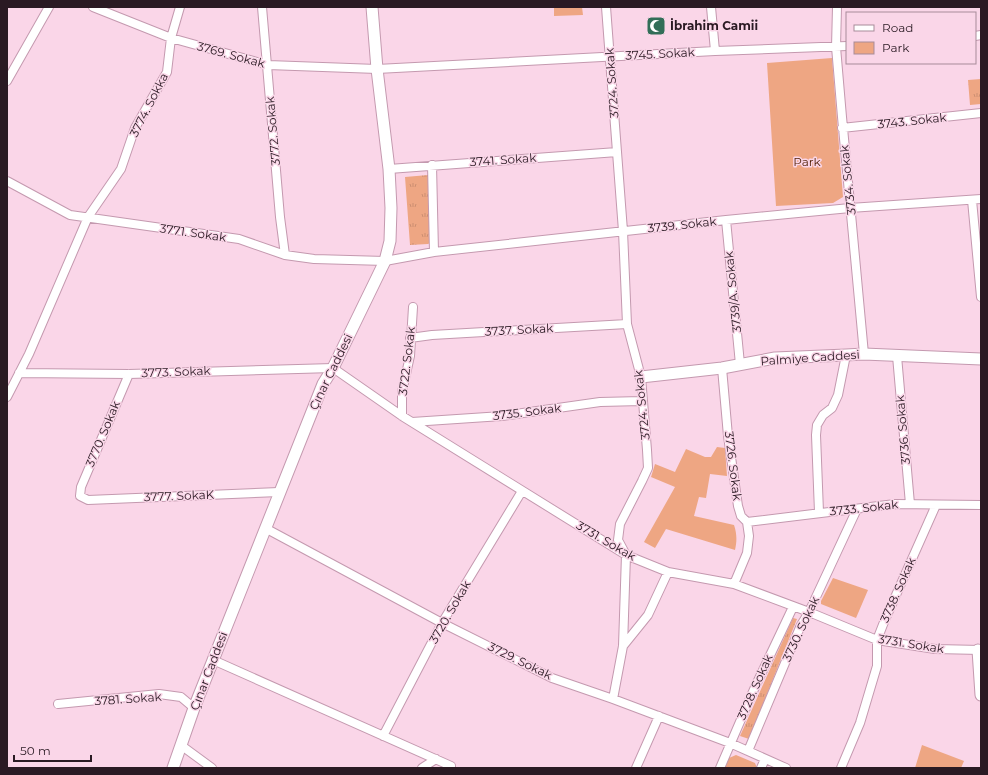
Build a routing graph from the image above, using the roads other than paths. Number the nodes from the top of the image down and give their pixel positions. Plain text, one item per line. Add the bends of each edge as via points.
1 (49, 7) edge
2 (93, 7) edge
3 (180, 7) edge
4 (262, 7) edge
5 (372, 7) edge
6 (606, 7) edge
7 (711, 7) edge
8 (837, 7) edge
9 (171, 38) junction
10 (846, 46) edge
11 (836, 47) junction
12 (715, 51) junction
13 (610, 57) junction
14 (268, 65) junction
15 (377, 69) junction
16 (7, 82) edge
17 (981, 113) edge
18 (842, 128) junction
19 (617, 152) junction
20 (432, 165) junction
21 (388, 169) junction
22 (7, 181) edge
23 (981, 199) edge
24 (972, 200) junction
25 (850, 208) junction
26 (88, 217) junction
27 (726, 220) junction
28 (623, 231) junction
29 (434, 252) junction
30 (285, 255) junction
31 (385, 261) junction
32 (981, 297) edge
33 (414, 307) dead end
34 (627, 324) junction
35 (410, 338) junction
36 (864, 354) junction
37 (846, 355) junction
38 (897, 356) junction
39 (981, 359) edge
40 (740, 364) junction
41 (333, 368) junction
42 (722, 368) junction
43 (19, 373) junction
44 (129, 374) junction
45 (641, 377) junction
46 (7, 396) edge
47 (642, 401) junction
48 (402, 416) junction
49 (412, 422) junction
50 (522, 490) junction
51 (279, 492) junction
52 (80, 496) joint
53 (910, 504) junction
54 (936, 505) junction
55 (981, 505) edge
56 (857, 509) junction
57 (819, 512) junction
58 (747, 522) junction
59 (265, 528) junction
60 (626, 555) junction
61 (668, 572) junction
62 (734, 584) junction
63 (793, 606) junction
64 (809, 612) junction
65 (442, 622) junction
66 (878, 640) junction
67 (623, 646) junction
68 (980, 650) edge
69 (213, 660) junction
70 (981, 695) edge
71 (613, 699) junction
72 (58, 704) dead end
73 (194, 708) junction
74 (659, 716) junction
75 (383, 736) junction
76 (730, 743) junction
77 (182, 746) junction
78 (748, 751) junction
79 (436, 759) junction
80 (765, 759) junction
81 (451, 766) dead end
82 (174, 768) edge
83 (212, 768) edge
84 (422, 768) edge
85 (636, 768) edge
86 (720, 768) edge
87 (762, 768) edge
88 (786, 768) edge
89 (841, 768) edge

1 - 16 street
2 - 9 street, 3769. Sokak
3 - 9 street, 3774. Sokka
4 - 14 street, 3772. Sokak
5 - 15 street, Çınar Caddesi
6 - 13 street, 3724. Sokak
7 - 12 street
8 - 11 street, 3734. Sokak
9 - 14 street, 3769. Sokak
9 - 26 street, 3774. Sokka via 167,72 135,128 121,169
10 - 11 street, 3745. Sokak
11 - 12 street, 3745. Sokak
11 - 18 street, 3734. Sokak
12 - 13 street, 3745. Sokak
13 - 15 street, 3745. Sokak
13 - 19 street, 3724. Sokak
14 - 15 street, 3769. Sokak
14 - 30 street, 3772. Sokak
15 - 21 street, Çınar Caddesi
17 - 18 street, 3743. Sokak
18 - 25 street, 3734. Sokak
19 - 20 street, 3741. Sokak
19 - 28 street, 3724. Sokak
20 - 21 street, 3741. Sokak
20 - 29 street
21 - 31 street, Çınar Caddesi via 390,241
22 - 26 street, 3771. Sokak via 70,215
23 - 24 street, 3739. Sokak
24 - 25 street, 3739. Sokak
24 - 32 street
25 - 27 street, 3739. Sokak
25 - 36 street, 3734. Sokak
26 - 30 street, 3771. Sokak via 239,239
26 - 43 street, 3774. Sokka
27 - 28 street, 3739. Sokak
27 - 40 street, 3739/A. Sokak
28 - 29 street, 3739. Sokak
28 - 34 street, 3724. Sokak
29 - 31 street, 3739. Sokak
30 - 31 street, 3771. Sokak via 314,259
31 - 41 street, Çınar Caddesi
33 - 35 street, 3722. Sokak
34 - 35 street, 3737. Sokak
34 - 45 street, 3724. Sokak
35 - 48 street, 3722. Sokak via 410,356 402,392
36 - 37 street, Palmiye Caddesi
36 - 38 street, Palmiye Caddesi
37 - 40 street, Palmiye Caddesi via 775,358
37 - 57 street via 838,395 832,408 817,425
38 - 39 street, Palmiye Caddesi
38 - 53 street, 3736. Sokak
40 - 42 street, Palmiye Caddesi
41 - 44 street, 3773. Sokak
41 - 48 street, 3731. Sokak
41 - 51 street, Çınar Caddesi via 323,384
42 - 45 street, Palmiye Caddesi
42 - 58 street, 3726. Sokak via 738,506 741,516
43 - 44 street, 3773. Sokak
43 - 46 street, 3774. Sokka
44 - 52 street, 3770. Sokak via 81,487
45 - 47 street, 3724. Sokak
47 - 49 street, 3735. Sokak via 600,402 502,416
47 - 60 street, 3724. Sokak via 648,468 620,524 618,540
48 - 49 street, 3731. Sokak
49 - 50 street, 3731. Sokak
50 - 60 street, 3731. Sokak
50 - 65 street, 3720. Sokak
51 - 52 street, 3777. SokaK via 88,500
51 - 59 street, Çınar Caddesi
53 - 54 street, 3733. Sokak
53 - 56 street, 3733. Sokak
54 - 55 street, 3733. Sokak
54 - 66 street, 3738. Sokak
56 - 57 street, 3733. Sokak
56 - 64 street, 3730. Sokak
57 - 58 street, 3733. Sokak
58 - 62 street, 3726. Sokak via 747,552
59 - 65 street, 3729. Sokak
59 - 69 street, Çınar Caddesi
60 - 61 street, 3731. Sokak
60 - 67 street, 3724. Sokak
61 - 62 street, 3731. Sokak
61 - 67 street via 648,615
62 - 63 street, 3731. Sokak
63 - 64 street, 3731. Sokak
63 - 76 street, 3728. Sokak
64 - 66 street, 3731. Sokak
64 - 78 street, 3730. Sokak via 801,625
65 - 71 street, 3729. Sokak via 552,678
65 - 75 street, 3720. Sokak
66 - 68 street, 3731. Sokak via 935,649
66 - 89 street, 3738. Sokak via 877,666 860,723
67 - 71 street, 3724. Sokak
68 - 70 street
69 - 73 street, Çınar Caddesi
69 - 75 street
71 - 74 street, 3729. Sokak
72 - 73 street, 3781. Sokak via 159,694 181,697
73 - 77 street, Çınar Caddesi
74 - 76 street, 3729. Sokak
74 - 85 street
75 - 79 street
76 - 78 street, 3729. Sokak
76 - 86 street, 3728. Sokak
77 - 82 street, Çınar Caddesi
77 - 83 street
78 - 80 street, 3729. Sokak
79 - 81 street
79 - 84 street
80 - 87 street
80 - 88 street, 3729. Sokak

